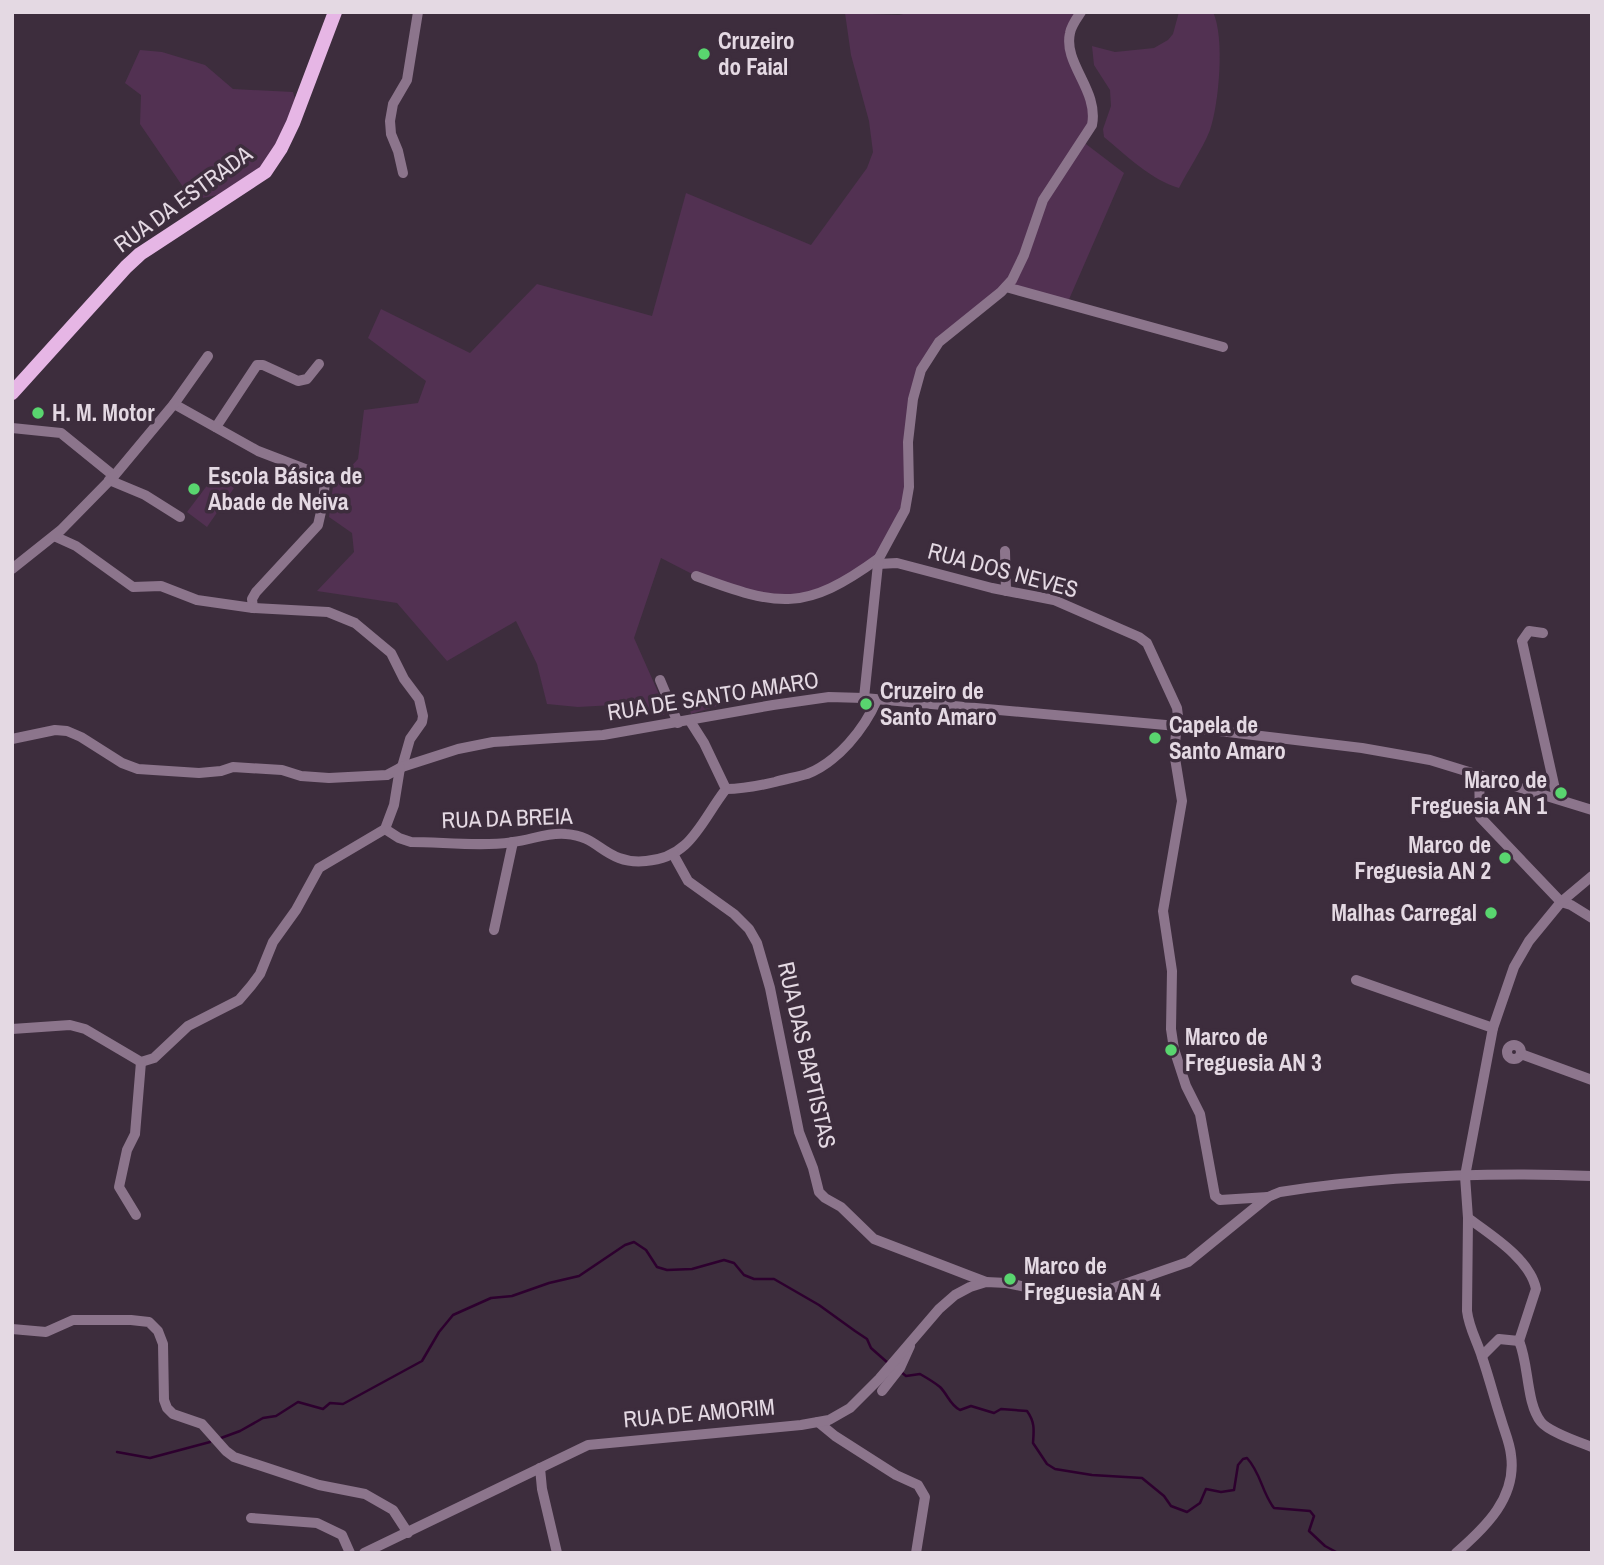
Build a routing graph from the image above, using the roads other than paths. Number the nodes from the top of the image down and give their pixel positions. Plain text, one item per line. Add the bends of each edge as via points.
1 (335, 12) edge
2 (418, 12) edge
3 (1080, 12) edge
4 (402, 173) dead end
5 (1006, 287) junction
6 (1223, 347) dead end
7 (208, 356) dead end
8 (319, 364) dead end
9 (12, 393) edge
10 (174, 404) junction
11 (216, 427) junction
12 (12, 428) edge
13 (111, 478) junction
14 (180, 517) dead end
15 (54, 536) junction
16 (1005, 551) dead end
17 (879, 561) junction
18 (12, 569) edge
19 (696, 576) dead end
20 (1006, 591) junction
21 (253, 608) junction
22 (1543, 633) dead end
23 (660, 680) dead end
24 (859, 698) junction
25 (877, 700) junction
26 (690, 721) junction
27 (678, 723) junction
28 (1177, 726) junction
29 (857, 732) junction
30 (12, 739) edge
31 (401, 768) junction
32 (1479, 774) junction
33 (726, 789) junction
34 (1556, 798) junction
35 (1592, 810) edge
36 (385, 829) junction
37 (513, 842) junction
38 (673, 854) junction
39 (1592, 876) edge
40 (1561, 902) junction
41 (1592, 919) edge
42 (494, 929) dead end
43 (1356, 980) dead end
44 (1493, 1028) junction
45 (12, 1029) edge
46 (1521, 1054) dead end
47 (141, 1062) junction
48 (1592, 1080) edge
49 (1465, 1176) junction
50 (1592, 1176) edge
51 (1268, 1197) junction
52 (136, 1215) dead end
53 (1468, 1218) junction
54 (986, 1282) junction
55 (12, 1329) edge
56 (911, 1340) junction
57 (1519, 1341) junction
58 (1482, 1356) junction
59 (882, 1391) dead end
60 (818, 1422) junction
61 (1592, 1447) edge
62 (540, 1468) junction
63 (251, 1518) dead end
64 (408, 1533) junction
65 (350, 1553) edge
66 (365, 1553) edge
67 (558, 1553) edge
68 (916, 1553) edge
69 (1457, 1553) edge

1 - 9 main road, RUA DA ESTRADA via 293,123 265,172 140,254
2 - 4 street via 407,80 393,104 390,121
3 - 5 street via 1070,32 1070,53 1095,111 1092,125 1043,200 1024,255
5 - 6 street
5 - 17 street via 939,342 921,370 908,442 905,510
7 - 10 street
8 - 11 street via 307,379 298,381 257,365
10 - 11 street
10 - 13 street
11 - 21 street via 325,480 318,525 256,592
12 - 13 street via 61,433
13 - 14 street
13 - 15 street
15 - 18 street
15 - 21 street via 76,546 133,587 161,586 197,600
16 - 20 street
17 - 19 street via 845,583 791,600 762,599
17 - 20 street, RUA DOS NEVES
17 - 24 street
20 - 28 street, RUA DOS NEVES via 1054,600 1147,643 1177,708
21 - 31 street via 328,612 355,623 391,653 419,699 423,716
22 - 34 street via 1528,631 1522,640
23 - 27 street
24 - 25 street, RUA DE SANTO AMARO
24 - 26 street, RUA DE SANTO AMARO via 795,701
24 - 29 street via 862,715
25 - 28 street, RUA DE SANTO AMARO
25 - 29 street
26 - 27 street, RUA DE SANTO AMARO
26 - 33 street
27 - 31 street, RUA DE SANTO AMARO via 603,735 493,742
28 - 32 street, RUA DE SANTO AMARO via 1362,748
28 - 51 street, RUA DOS NEVES via 1174,752 1182,801 1163,911 1172,971 1174,1049 1200,1114 1215,1196 1220,1200
29 - 33 street via 840,752 808,773
30 - 31 street, RUA DE SANTO AMARO via 67,731 138,769 199,773 256,768 329,778 387,775
31 - 36 street
32 - 34 street, RUA DE SANTO AMARO
32 - 40 street via 1480,817
33 - 38 street via 689,843
34 - 35 street, RUA DE SANTO AMARO
36 - 37 street, RUA DA BREIA via 411,842
36 - 47 street via 319,868 273,942 260,974 239,1000 188,1026 154,1058
37 - 38 street, RUA DA BREIA via 564,833 583,836 636,862
37 - 42 street
38 - 54 street, RUA DAS BAPTISTAS via 688,881 734,914 757,943 799,1132 819,1192 874,1240
39 - 40 street
40 - 41 street
40 - 44 street via 1514,967
43 - 44 street
44 - 49 street
45 - 47 street via 78,1027
46 - 48 street
47 - 52 street via 137,1124 119,1187
49 - 50 street
49 - 51 street via 1311,1187
49 - 53 street
51 - 54 street, RUA DE AMORIM via 1188,1262 1090,1296 1071,1297
53 - 57 street via 1514,1253 1534,1283
53 - 58 street via 1467,1311
54 - 56 street, RUA DE AMORIM via 955,1295
55 - 64 street via 46,1332 73,1320 149,1322 163,1344 164,1400 173,1414 201,1424 234,1457 383,1503
56 - 59 street via 909,1353
56 - 60 street, RUA DE AMORIM via 850,1408
57 - 58 street via 1499,1339
57 - 61 street via 1542,1423
58 - 69 street via 1511,1453 1512,1471 1497,1512
60 - 62 street, RUA DE AMORIM via 588,1445
60 - 68 street via 918,1485 925,1497
62 - 64 street, RUA DE AMORIM
62 - 67 street
63 - 65 street via 317,1523 342,1535
64 - 66 street, RUA DE AMORIM

